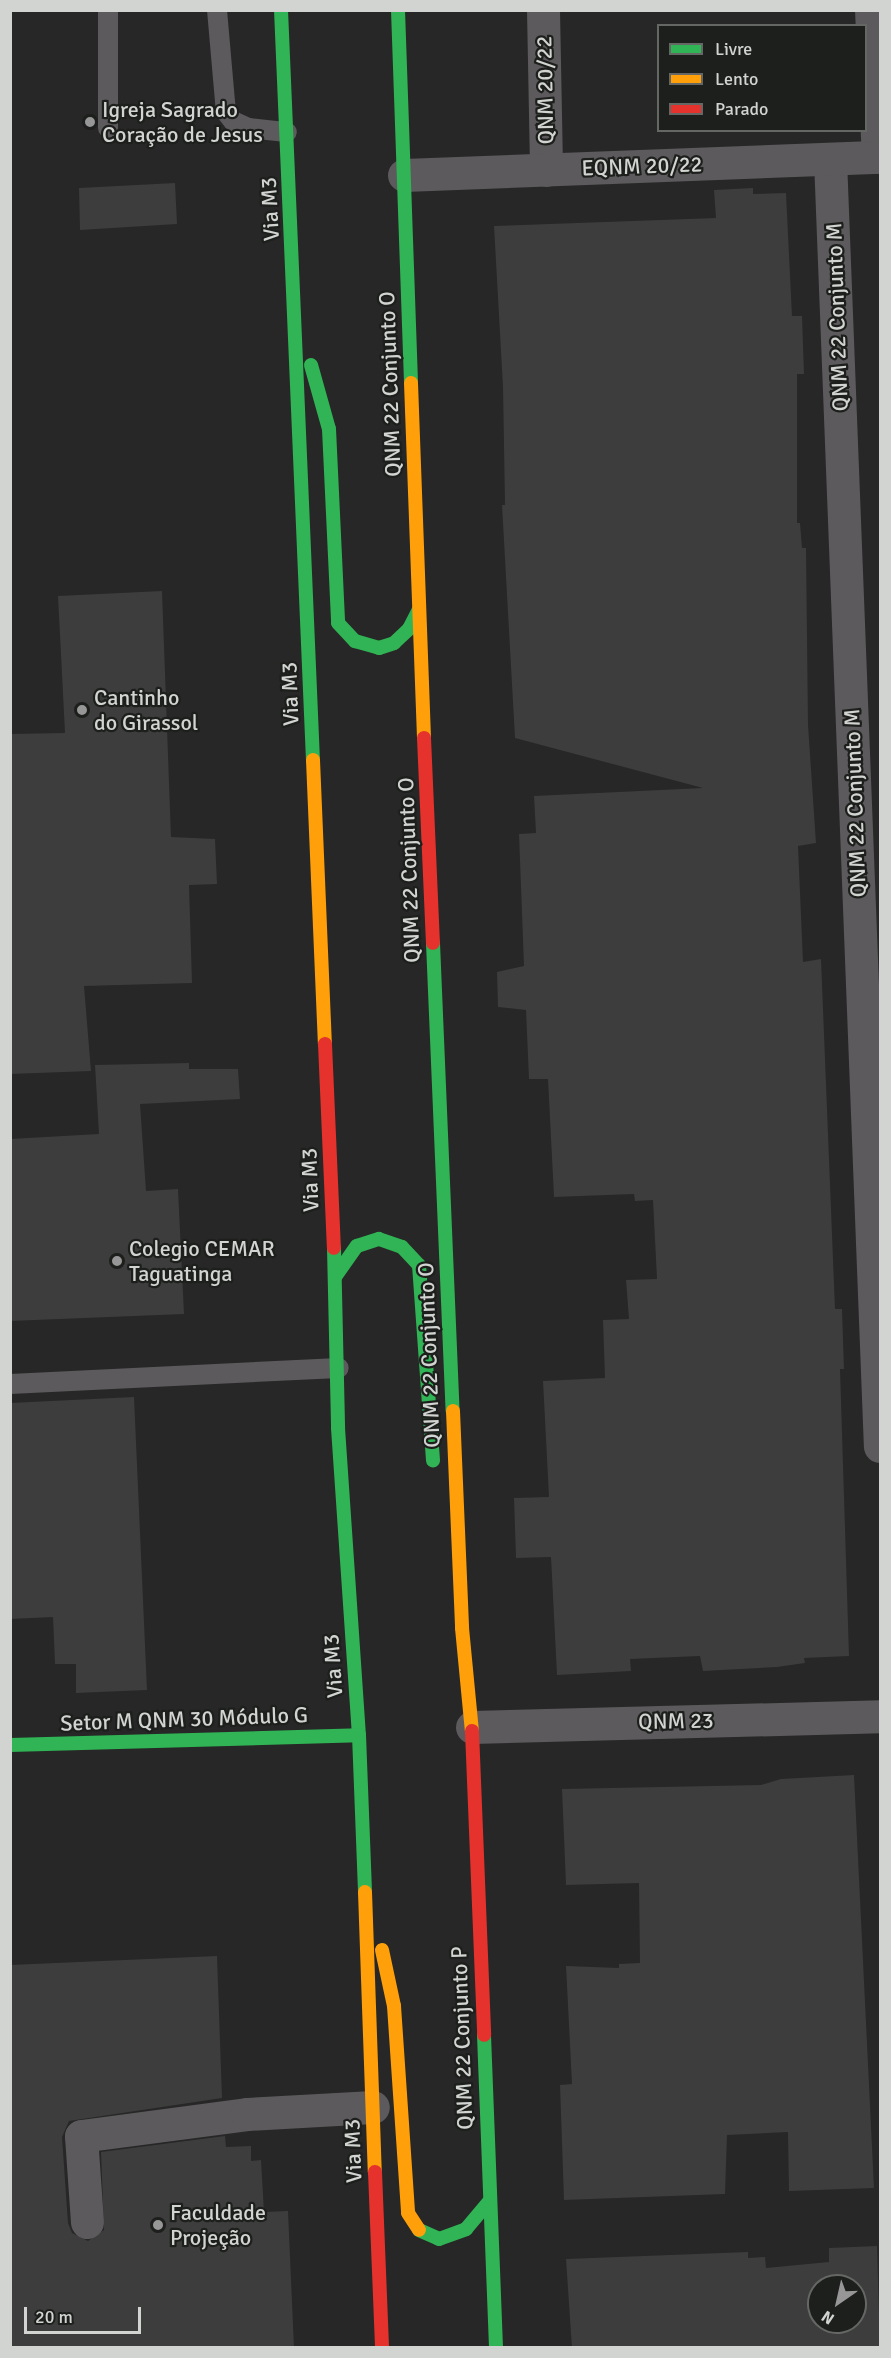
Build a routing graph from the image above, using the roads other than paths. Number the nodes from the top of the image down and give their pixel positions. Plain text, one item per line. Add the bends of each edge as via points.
1 (108, 10) edge
2 (217, 10) edge
3 (281, 10) edge
4 (398, 10) edge
5 (543, 10) edge
6 (871, 10) edge
7 (108, 128) dead end
8 (287, 132) junction
9 (879, 157) edge
10 (830, 159) junction
11 (546, 170) junction
12 (404, 176) junction
13 (296, 312) junction
14 (419, 609) junction
15 (335, 1277) junction
16 (339, 1368) junction
17 (10, 1384) edge
18 (880, 1446) edge
19 (434, 1474) dead end
20 (442, 1518) dead end
21 (462, 1628) junction
22 (880, 1716) edge
23 (472, 1727) junction
24 (359, 1735) junction
25 (10, 1745) edge
26 (363, 1860) junction
27 (372, 2107) junction
28 (489, 2202) junction
29 (87, 2222) dead end
30 (382, 2348) edge
31 (496, 2348) edge

1 - 7 lane
2 - 8 lane via 225,112 248,128
3 - 8 main road, Via M3
4 - 12 main road, QNM 22 Conjunto O
5 - 11 street, QNM 20/22
6 - 9 street
8 - 13 main road, Via M3
9 - 10 street, EQNM 20/22
10 - 11 street, EQNM 20/22
10 - 18 street, QNM 22 Conjunto M
11 - 12 street, EQNM 20/22
12 - 14 main road, QNM 22 Conjunto O
13 - 14 main road via 329,429 338,623 355,641 379,648 394,644 410,629
13 - 15 main road, Via M3
14 - 21 main road, QNM 22 Conjunto O
15 - 16 main road, Via M3
15 - 19 main road via 357,1246 379,1239 402,1246 419,1265
16 - 17 lane
16 - 24 main road, Via M3 via 338,1428
20 - 21 main road
21 - 23 main road, QNM 22 Conjunto O
22 - 23 street, QNM 23
23 - 28 main road, QNM 22 Conjunto P
24 - 25 main road, Setor M QNM 30 Módulo G
24 - 26 main road, Via M3
26 - 27 main road, Via M3
26 - 28 main road via 394,2006 408,2213 416,2229 439,2239 466,2229
27 - 29 street via 247,2114 81,2136
27 - 30 main road, Via M3
28 - 31 main road, QNM 22 Conjunto P

